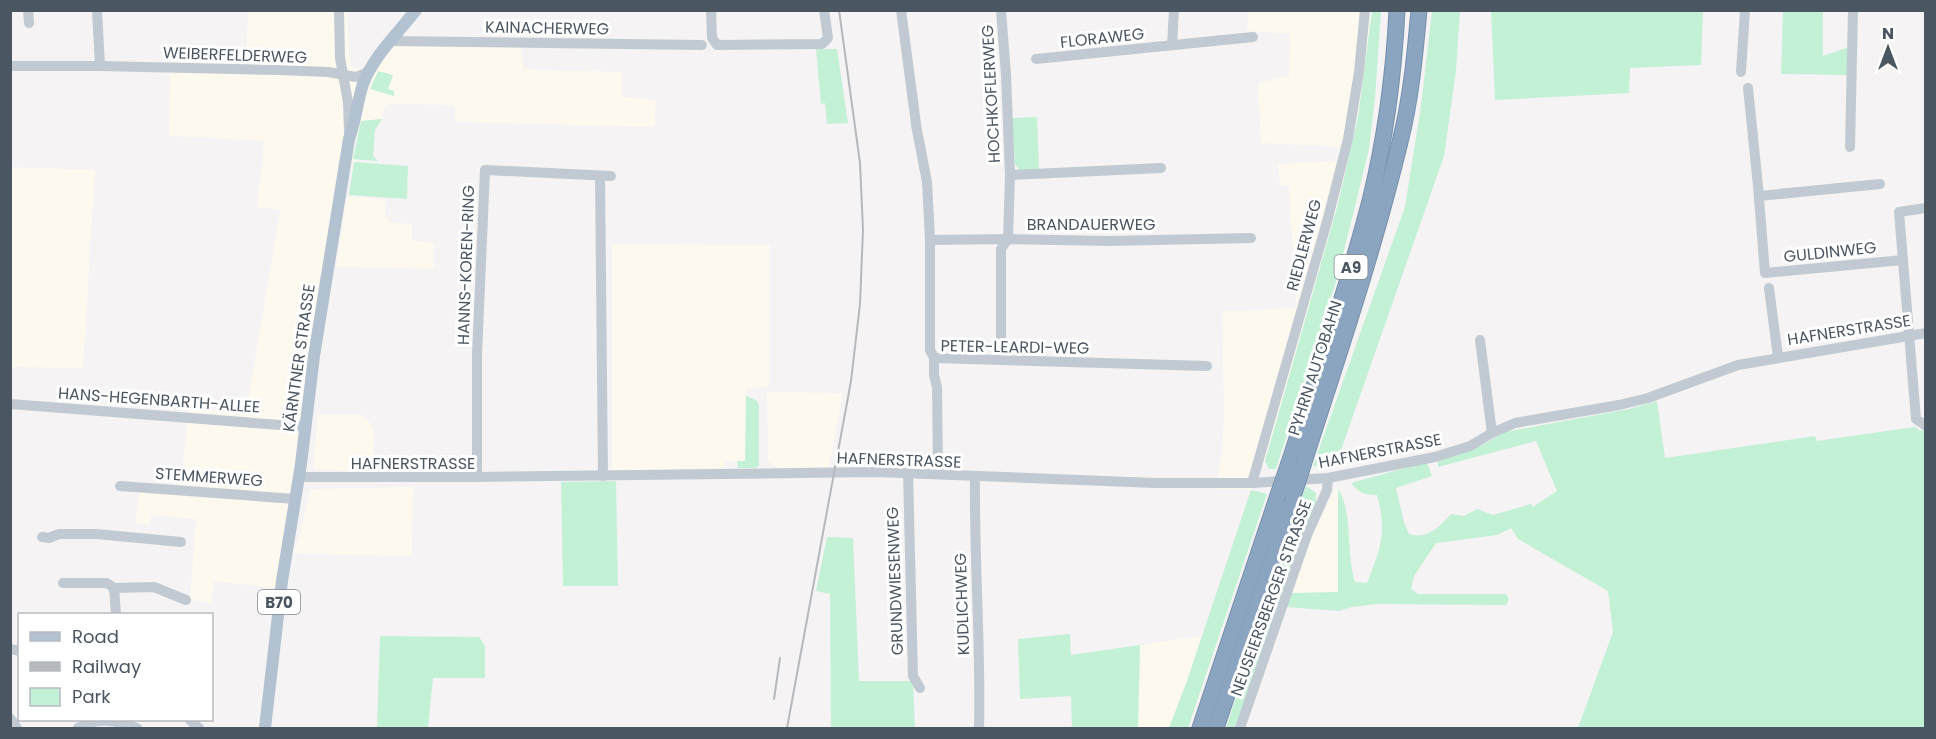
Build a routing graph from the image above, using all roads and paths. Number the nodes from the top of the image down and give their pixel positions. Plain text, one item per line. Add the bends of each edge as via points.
1 (28, 10) edge
2 (97, 10) edge
3 (339, 10) edge
4 (416, 10) edge
5 (711, 10) edge
6 (824, 10) edge
7 (901, 10) edge
8 (1001, 10) edge
9 (1174, 10) edge
10 (1365, 10) edge
11 (1397, 10) edge
12 (1409, 10) edge
13 (1419, 10) edge
14 (1744, 10) edge
15 (1853, 10) edge
16 (28, 23) dead end
17 (1253, 38) dead end
18 (391, 41) junction
19 (702, 45) dead end
20 (1172, 45) junction
21 (1035, 59) dead end
22 (10, 66) edge
23 (100, 66) junction
24 (368, 72) junction
25 (1741, 72) dead end
26 (343, 75) junction
27 (1748, 88) dead end
28 (349, 139) junction
29 (1850, 147) dead end
30 (1161, 168) dead end
31 (1010, 175) junction
32 (1880, 184) dead end
33 (1388, 189) junction
34 (1759, 196) junction
35 (1926, 208) edge
36 (1251, 237) dead end
37 (1008, 239) junction
38 (930, 240) junction
39 (1903, 260) junction
40 (1768, 288) dead end
41 (1926, 333) edge
42 (1909, 336) junction
43 (1480, 340) dead end
44 (1778, 357) junction
45 (934, 358) junction
46 (1001, 359) junction
47 (1208, 366) dead end
48 (10, 404) edge
49 (1921, 423) edge
50 (306, 427) junction
51 (1492, 433) junction
52 (1297, 463) junction
53 (908, 472) junction
54 (938, 473) junction
55 (603, 476) junction
56 (299, 477) junction
57 (477, 477) junction
58 (975, 478) junction
59 (1328, 478) junction
60 (1252, 483) junction
61 (120, 486) dead end
62 (1285, 498) junction
63 (295, 499) junction
64 (42, 537) dead end
65 (181, 542) dead end
66 (63, 583) dead end
67 (114, 588) junction
68 (186, 600) dead end
69 (116, 613) edge
70 (920, 688) dead end
71 (10, 718) edge
72 (101, 721) edge
73 (114, 721) edge
74 (17, 729) edge
75 (78, 729) edge
76 (137, 729) edge
77 (265, 729) edge
78 (979, 729) edge
79 (1200, 729) edge
80 (1216, 729) edge
81 (1240, 729) edge

1 - 16 street
2 - 23 street
3 - 26 street
4 - 18 main road, KÄRNTNER STRASSE / B70
5 - 6 street via 712,38 717,45 822,44 828,38
7 - 38 street via 927,182
8 - 31 street, HOCHKOFLERWEG
9 - 20 street
10 - 60 street, RIEDLERWEG via 1348,139
11 - 52 highway, PYHRN AUTOBAHN / A9 via 1370,199
12 - 33 highway
13 - 33 highway, PYHRN AUTOBAHN / A9 via 1412,78
14 - 25 street
15 - 29 street
17 - 20 street, FLORAWEG
18 - 19 street, KAINACHERWEG
18 - 24 main road, KÄRNTNER STRASSE / B70
20 - 21 street, FLORAWEG
22 - 23 street, WEIBERFELDERWEG
23 - 26 street, WEIBERFELDERWEG
24 - 26 street, WEIBERFELDERWEG via 356,77
24 - 28 main road, KÄRNTNER STRASSE / B70
26 - 28 street
27 - 34 street, GULDINWEG
28 - 50 main road, KÄRNTNER STRASSE / B70
30 - 31 street, HOCHKOFLERWEG
31 - 37 street, HOCHKOFLERWEG
32 - 34 street
33 - 52 highway, PYHRN AUTOBAHN / A9 via 1352,312
34 - 39 street, GULDINWEG via 1765,273
35 - 39 street via 1899,212
36 - 37 street, BRANDAUERWEG
37 - 38 street, BRANDAUERWEG
37 - 46 street, HOCHKOFLERWEG via 1001,249
38 - 45 street via 930,350
39 - 42 street
40 - 44 street, HAFNERSTRASSE
41 - 42 street, HAFNERSTRASSE
42 - 44 street, HAFNERSTRASSE
42 - 49 street
43 - 51 street
44 - 51 street, HAFNERSTRASSE via 1738,365 1638,401 1515,423
45 - 46 street, PETER-LEARDI-WEG
45 - 54 street, PETER-LEARDI-WEG
46 - 47 street, PETER-LEARDI-WEG
48 - 50 street, HANS-HEGENBARTH-ALLEE
50 - 56 main road, KÄRNTNER STRASSE / B70
51 - 59 street, HAFNERSTRASSE via 1470,446 1435,457
52 - 62 highway, PYHRN AUTOBAHN / A9, bridge
53 - 54 street, HAFNERSTRASSE
53 - 55 street, HAFNERSTRASSE
53 - 70 street, GRUNDWIESENWEG via 913,676
54 - 58 street, HAFNERSTRASSE
55 - 57 street, HAFNERSTRASSE
55 - 57 street, HANNS-KOREN-RING via 606,176 485,170 477,355
56 - 57 street, HAFNERSTRASSE
56 - 63 main road, KÄRNTNER STRASSE / B70
58 - 60 street, HAFNERSTRASSE
58 - 78 street, KUDLICHWEG
59 - 60 street, HAFNERSTRASSE
59 - 81 street, NEUSEIERSBERGER STRASSE via 1327,490 1307,535
61 - 63 street, STEMMERWEG
62 - 79 highway, PYHRN AUTOBAHN / A9
62 - 80 highway, PYHRN AUTOBAHN / A9
63 - 77 main road, KÄRNTNER STRASSE / B70 via 279,598
64 - 65 street via 96,534
66 - 67 street via 107,583
67 - 68 street via 154,587
67 - 69 street
71 - 74 street
72 - 75 street
73 - 76 street

